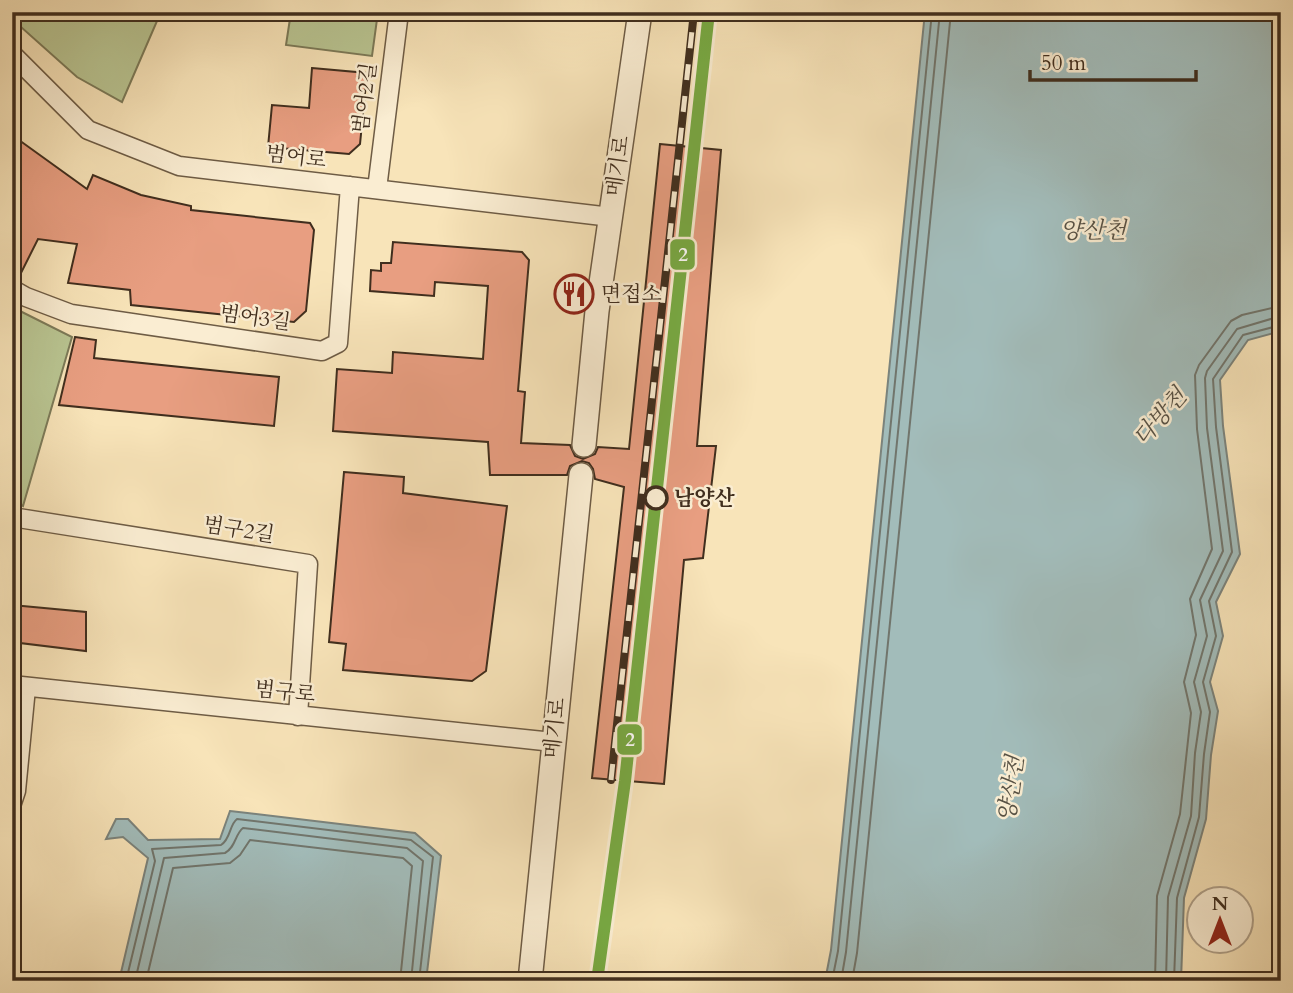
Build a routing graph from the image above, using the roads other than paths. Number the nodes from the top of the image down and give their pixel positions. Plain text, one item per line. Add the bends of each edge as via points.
1 (399, 12) edge
2 (640, 12) edge
3 (12, 54) edge
4 (350, 186) junction
5 (377, 189) junction
6 (611, 217) junction
7 (12, 289) edge
8 (584, 445) dead end
9 (581, 475) dead end
10 (12, 517) edge
11 (19, 687) edge
12 (298, 716) junction
13 (554, 742) junction
14 (12, 803) edge
15 (530, 981) edge

1 - 5 street, 범어2길
2 - 6 street, 메기로
3 - 4 street, 범어로 via 88,130 179,166
4 - 5 street, 범어로
4 - 7 street, 범어3길 via 338,343 322,351 71,314
5 - 6 street, 범어로
6 - 8 street, 메기로
9 - 13 street, 메기로
10 - 12 street, 범구2길 via 308,564
11 - 12 street, 범구로
11 - 14 street
12 - 13 street, 범구로
13 - 15 street, 메기로

